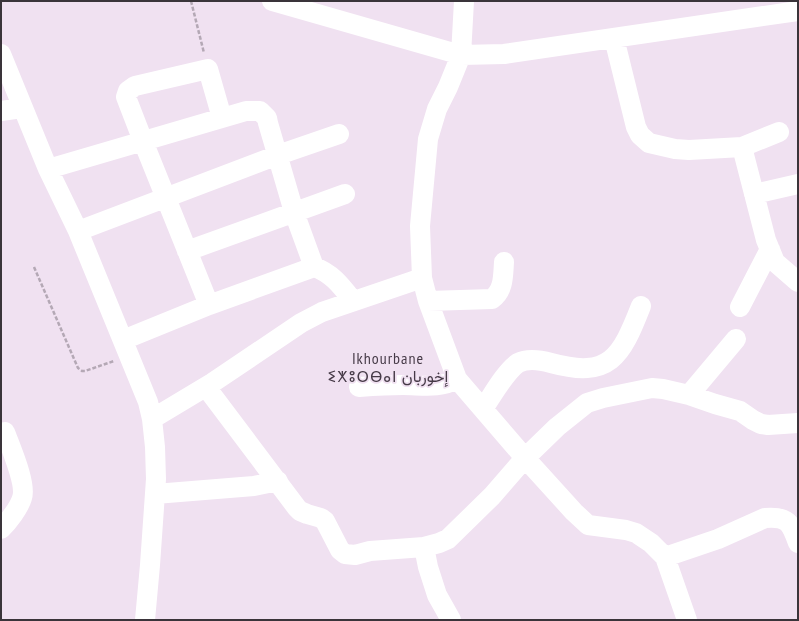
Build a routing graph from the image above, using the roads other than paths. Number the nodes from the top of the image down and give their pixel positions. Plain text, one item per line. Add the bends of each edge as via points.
1 (272, 1) edge
2 (464, 1) edge
3 (798, 11) edge
4 (614, 38) junction
5 (1, 54) edge
6 (461, 55) junction
7 (22, 108) junction
8 (1, 111) edge
9 (222, 118) junction
10 (779, 132) dead end
11 (339, 134) dead end
12 (143, 141) junction
13 (742, 147) junction
14 (278, 155) junction
15 (48, 169) junction
16 (798, 184) edge
17 (345, 194) dead end
18 (754, 194) junction
19 (166, 198) junction
20 (294, 212) junction
21 (78, 231) junction
22 (770, 249) junction
23 (187, 251) junction
24 (504, 262) dead end
25 (314, 267) junction
26 (422, 278) junction
27 (798, 282) edge
28 (353, 301) junction
29 (428, 301) junction
30 (209, 306) junction
31 (640, 306) dead end
32 (740, 307) dead end
33 (736, 339) dead end
34 (126, 348) junction
35 (595, 367) junction
36 (457, 379) junction
37 (206, 387) junction
38 (359, 387) dead end
39 (689, 394) junction
40 (610, 396) junction
41 (483, 409) junction
42 (152, 419) junction
43 (798, 424) edge
44 (5, 432) dead end
45 (525, 458) junction
46 (278, 481) junction
47 (155, 494) junction
48 (1, 529) edge
49 (798, 543) edge
50 (424, 547) junction
51 (665, 558) junction
52 (145, 620) edge
53 (451, 620) edge
54 (687, 620) edge

1 - 6 street
2 - 6 street
3 - 4 street
4 - 6 street via 504,54
4 - 13 street via 636,127 643,139 649,143 676,149
5 - 7 street
6 - 26 street via 437,109 428,139 420,226
7 - 8 street
7 - 15 street
9 - 12 street
9 - 12 street via 208,69 135,86 128,90 126,97
9 - 14 street via 260,111 267,118
10 - 13 street
11 - 14 street
12 - 15 street
12 - 19 street
13 - 18 street
14 - 19 street
14 - 20 street
15 - 21 street
16 - 18 street
17 - 20 street
18 - 22 street
19 - 21 street
19 - 23 street
20 - 23 street
20 - 25 street
21 - 34 street
22 - 27 street via 775,262
22 - 32 street
23 - 30 street
24 - 29 street via 502,286 498,295 492,299
25 - 28 street via 331,276
25 - 30 street
26 - 28 street
26 - 29 street
28 - 37 street via 301,323
29 - 36 street
30 - 34 street
31 - 35 street via 629,335 616,355 609,362
33 - 39 street
34 - 42 street via 148,402
35 - 40 street
35 - 41 street via 570,368 541,360 519,363 510,371
36 - 38 street via 449,384 434,386
36 - 41 street
37 - 42 street
37 - 46 street
39 - 40 street via 652,388
39 - 43 street via 740,411 761,424
40 - 45 street via 587,403
41 - 45 street
42 - 47 street
44 - 48 street via 23,488 22,498 9,521
45 - 50 street via 492,496 448,538
45 - 51 street via 588,525 636,532 651,542
46 - 47 street via 254,486
46 - 50 street via 300,511 325,521 340,550 345,554
47 - 52 street
49 - 51 street via 791,525 785,520 765,518 718,539
50 - 53 street via 437,595
51 - 54 street

